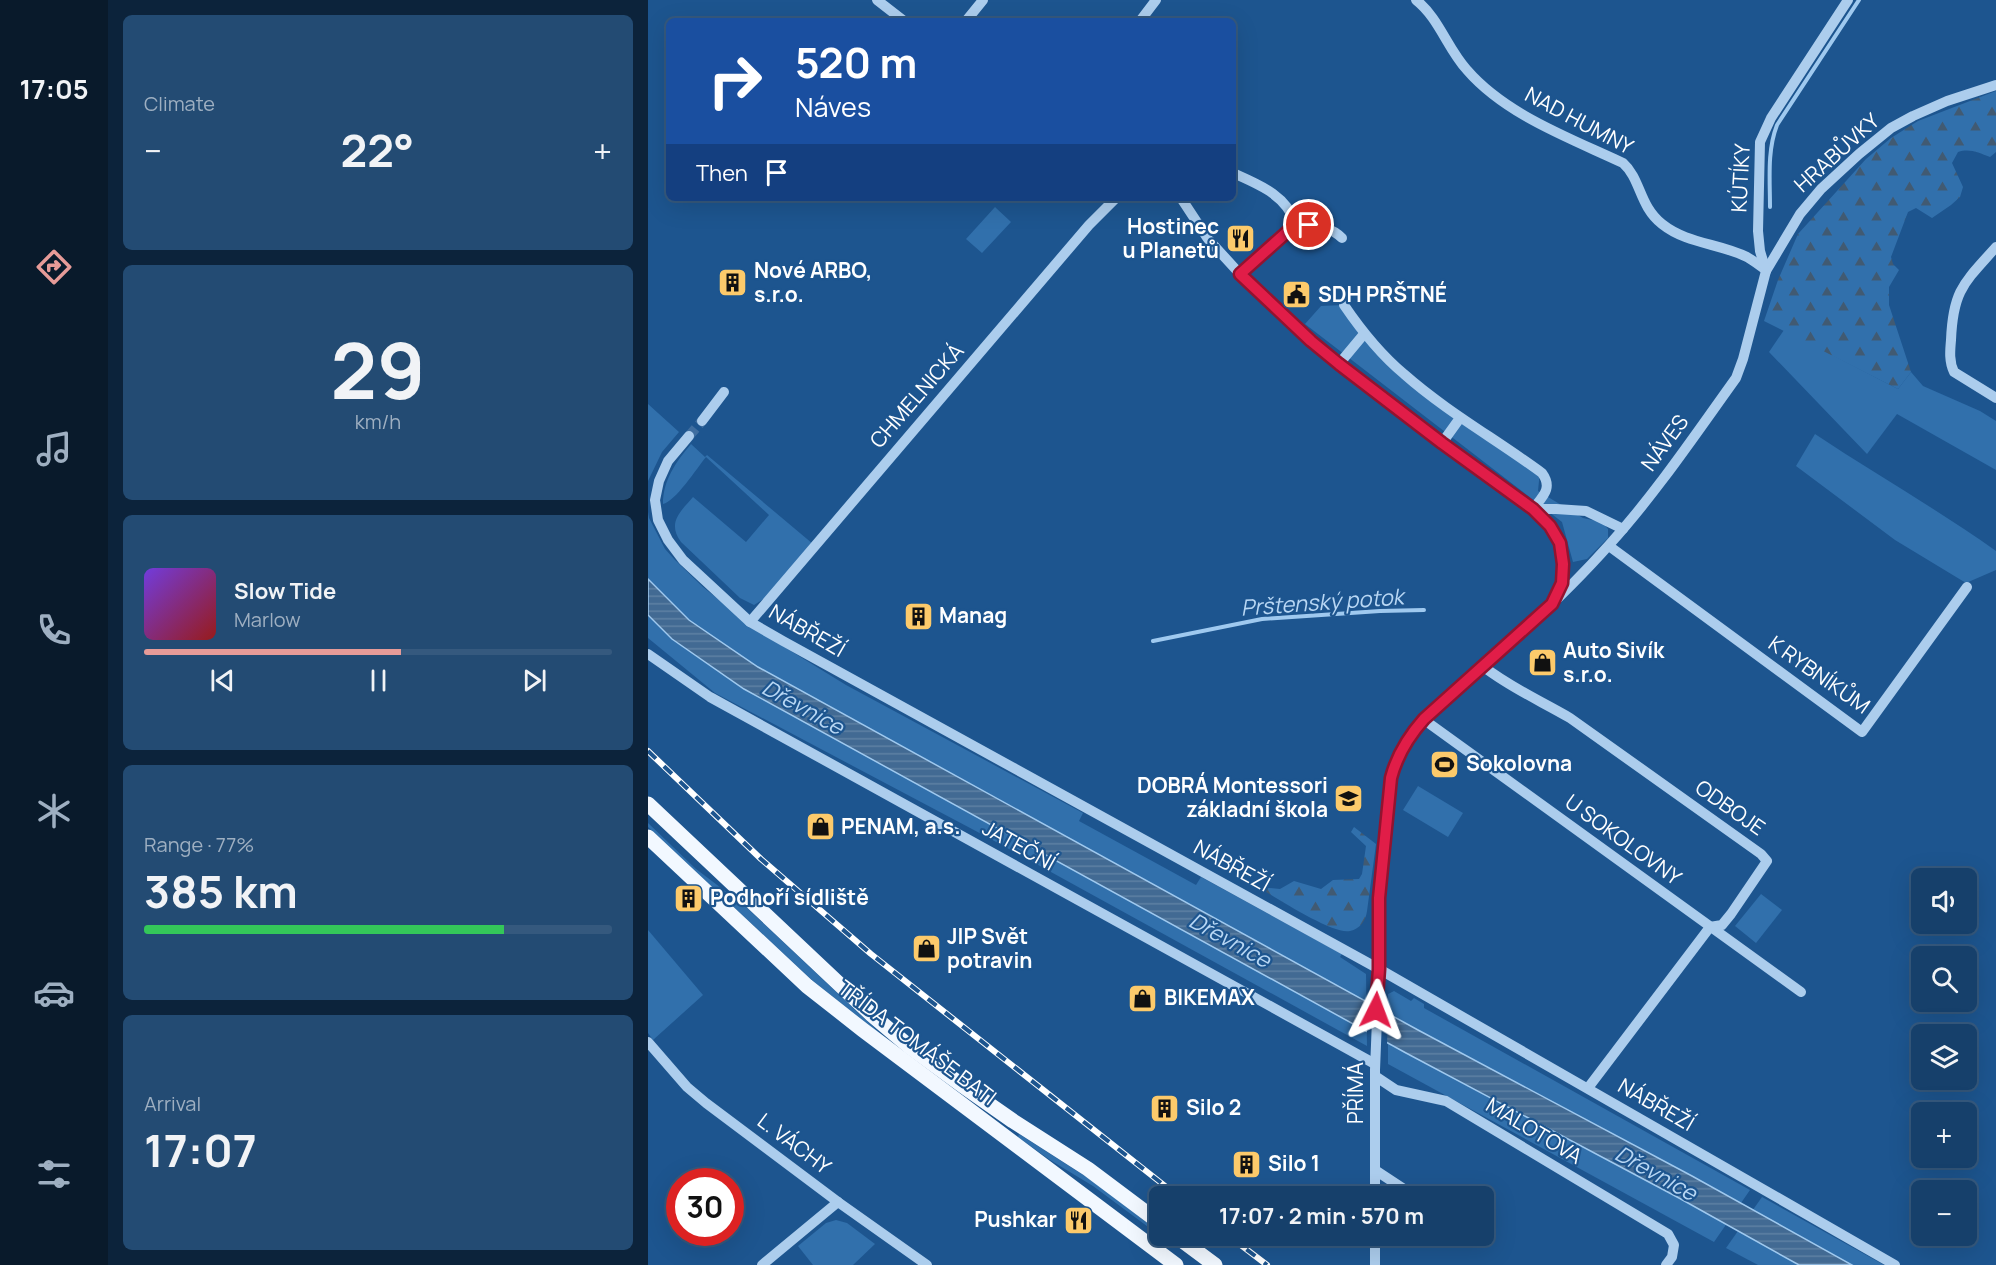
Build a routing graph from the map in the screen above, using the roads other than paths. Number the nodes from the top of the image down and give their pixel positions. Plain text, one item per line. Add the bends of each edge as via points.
1 (877, 0) edge
2 (983, 0) edge
3 (1156, 0) edge
4 (1416, 0) edge
5 (1848, 0) edge
6 (900, 18) edge
7 (968, 18) edge
8 (1142, 18) edge
9 (1996, 85) edge
10 (1236, 174) edge
11 (1114, 201) edge
12 (1183, 201) edge
13 (1296, 224) junction
14 (1342, 238) dead end
15 (1996, 247) edge
16 (1766, 271) junction
17 (1240, 274) junction
18 (1344, 305) dead end
19 (1364, 334) junction
20 (1339, 364) junction
21 (1736, 378) joint
22 (724, 392) dead end
23 (1996, 398) edge
24 (1460, 418) junction
25 (702, 421) tunnel mouth
26 (689, 436) tunnel mouth
27 (1442, 443) junction
28 (1533, 509) junction
29 (1623, 529) junction
30 (1609, 546) junction
31 (1967, 587) dead end
32 (1552, 604) junction
33 (750, 622) junction
34 (648, 654) edge
35 (1484, 667) junction
36 (1424, 719) junction
37 (648, 804) edge
38 (648, 837) edge
39 (1710, 927) junction
40 (1379, 969) junction
41 (1377, 988) joint
42 (1801, 992) dead end
43 (648, 1042) edge
44 (1375, 1064) junction
45 (1375, 1076) junction
46 (1588, 1088) junction
47 (1375, 1170) junction
48 (1375, 1186) edge
49 (1399, 1186) edge
50 (838, 1202) junction
51 (1149, 1215) edge
52 (1189, 1246) edge
53 (1375, 1246) edge
54 (762, 1265) edge
55 (927, 1265) edge
56 (1176, 1265) edge
57 (1215, 1265) edge
58 (1375, 1265) edge
59 (1666, 1265) edge
60 (1895, 1265) edge

1 - 6 street
2 - 7 street
3 - 8 street
4 - 16 street, NAD HUMNY via 1427,8 1457,58 1477,80 1538,124 1631,170 1646,207 1662,224 1692,240 1747,257
5 - 16 street, KÚTÍKY via 1771,118 1760,142 1758,231
9 - 16 street, HRABŮVKY via 1947,100 1891,128 1821,189 1800,214
10 - 13 street via 1277,195 1288,206
11 - 33 street, CHMELNICKÁ
12 - 17 street, NÁVES via 1208,239
13 - 14 street via 1322,227
13 - 17 street
15 - 23 street via 1968,278 1958,296 1950,355 1954,372
16 - 21 street, KÚTÍKY
17 - 20 street, NÁVES
18 - 19 street
19 - 20 street
19 - 24 street via 1403,374
20 - 27 street, NÁVES
21 - 29 street, NÁVES
22 - 25 street
24 - 27 street
24 - 28 street via 1542,473 1547,490
26 - 33 street, NÁBŘEŽÍ via 668,461 659,481 655,500 658,520 683,560
27 - 28 street, NÁVES
28 - 29 street via 1586,511
28 - 32 street, NÁVES via 1560,543 1562,583
29 - 30 street, NÁVES
30 - 31 street, K RYBNÍKŮM via 1862,732
30 - 32 street, NÁVES
32 - 35 street, NÁVES
33 - 40 street, NÁBŘEŽÍ
34 - 44 street, JATEČNÍ via 710,697
35 - 36 street, NÁVES
35 - 39 street, ODBOJE via 1513,688 1570,718 1761,854 1767,861 1731,914 1722,925
36 - 39 street, U SOKOLOVNY
36 - 40 street, NÁVES via 1401,750 1391,778 1379,898
37 - 51 main road, TŘÍDA TOMÁŠE BATI via 911,1048
38 - 56 main road, TŘÍDA TOMÁŠE BATI via 807,986
39 - 42 street, U SOKOLOVNY
39 - 46 street, ODBOJE
40 - 41 street, NÁVES
40 - 46 street, NÁBŘEŽÍ
41 - 44 street, PŘÍMÁ
43 - 50 street, L. VÁCHY via 687,1087
44 - 45 street, PŘÍMÁ
45 - 47 street, PŘÍMÁ
45 - 59 street, MALOTOVA via 1396,1090 1446,1101 1668,1234 1674,1245
46 - 60 street, NÁBŘEŽÍ
47 - 48 street, PŘÍMÁ
47 - 49 street
50 - 54 street
50 - 55 street, L. VÁCHY
52 - 57 main road
53 - 58 street

